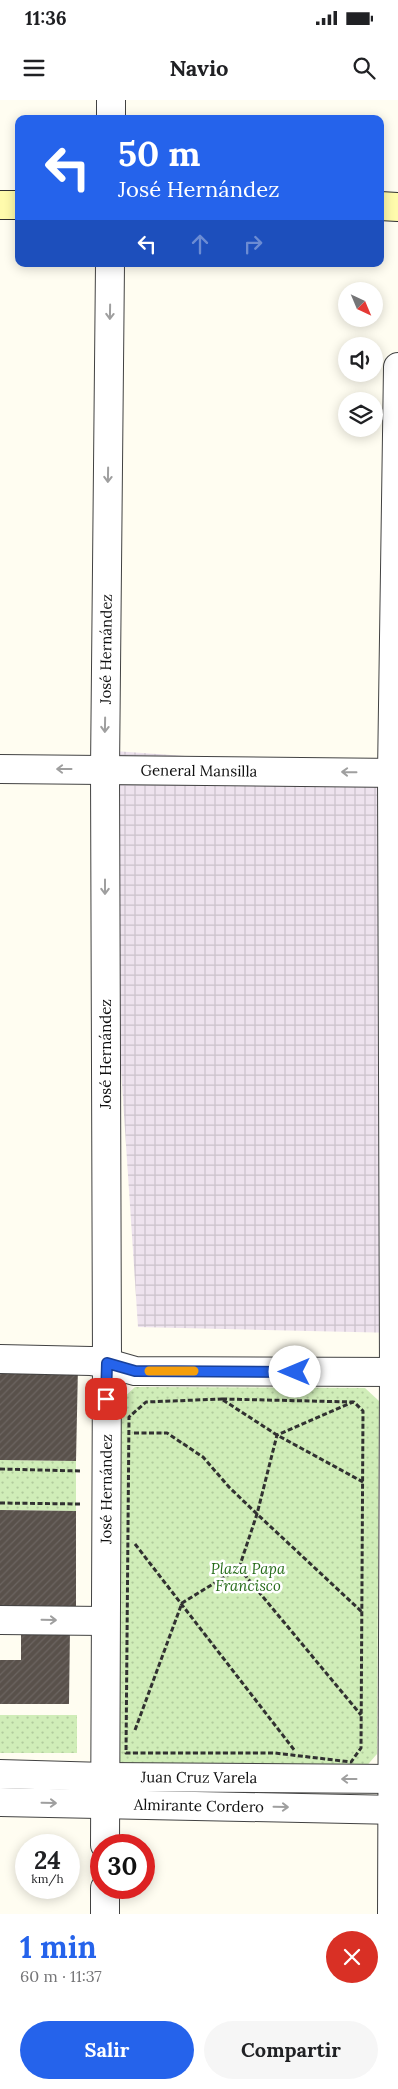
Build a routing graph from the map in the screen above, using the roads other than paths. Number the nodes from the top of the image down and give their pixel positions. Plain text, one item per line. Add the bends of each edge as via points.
1 (111, 100) edge
2 (111, 115) edge
3 (0, 205) edge
4 (15, 205) edge
5 (384, 206) edge
6 (398, 206) edge
7 (110, 267) edge
8 (398, 367) edge
9 (0, 769) edge
10 (105, 770) junction
11 (395, 773) edge
12 (0, 1359) edge
13 (107, 1363) junction
14 (396, 1372) edge
15 (0, 1620) edge
16 (104, 1621) junction
17 (116, 1769) junction
18 (0, 1774) edge
19 (395, 1779) edge
20 (0, 1802) edge
21 (105, 1804) junction
22 (395, 1810) edge
23 (105, 1834) edge
24 (105, 1899) edge
25 (105, 1914) edge
26 (392, 1914) edge

1 - 2 street
3 - 4 street
5 - 6 street
7 -> 10 street, José Hernández
8 - 11 street
10 -> 9 street, General Mansilla
11 -> 10 street, General Mansilla
10 -> 13 street, José Hernández
11 - 14 street
12 - 13 street
13 - 14 street via 135,1371
13 - 16 street, José Hernández
14 - 19 street
15 -> 16 street
16 - 17 street, José Hernández
17 - 18 street, Juan Cruz Varela
19 -> 17 street, Juan Cruz Varela
17 - 21 street, José Hernández
19 - 22 street
20 -> 21 street, Almirante Cordero
21 -> 22 street, Almirante Cordero
21 - 23 street, José Hernández
22 - 26 street
24 - 25 street

